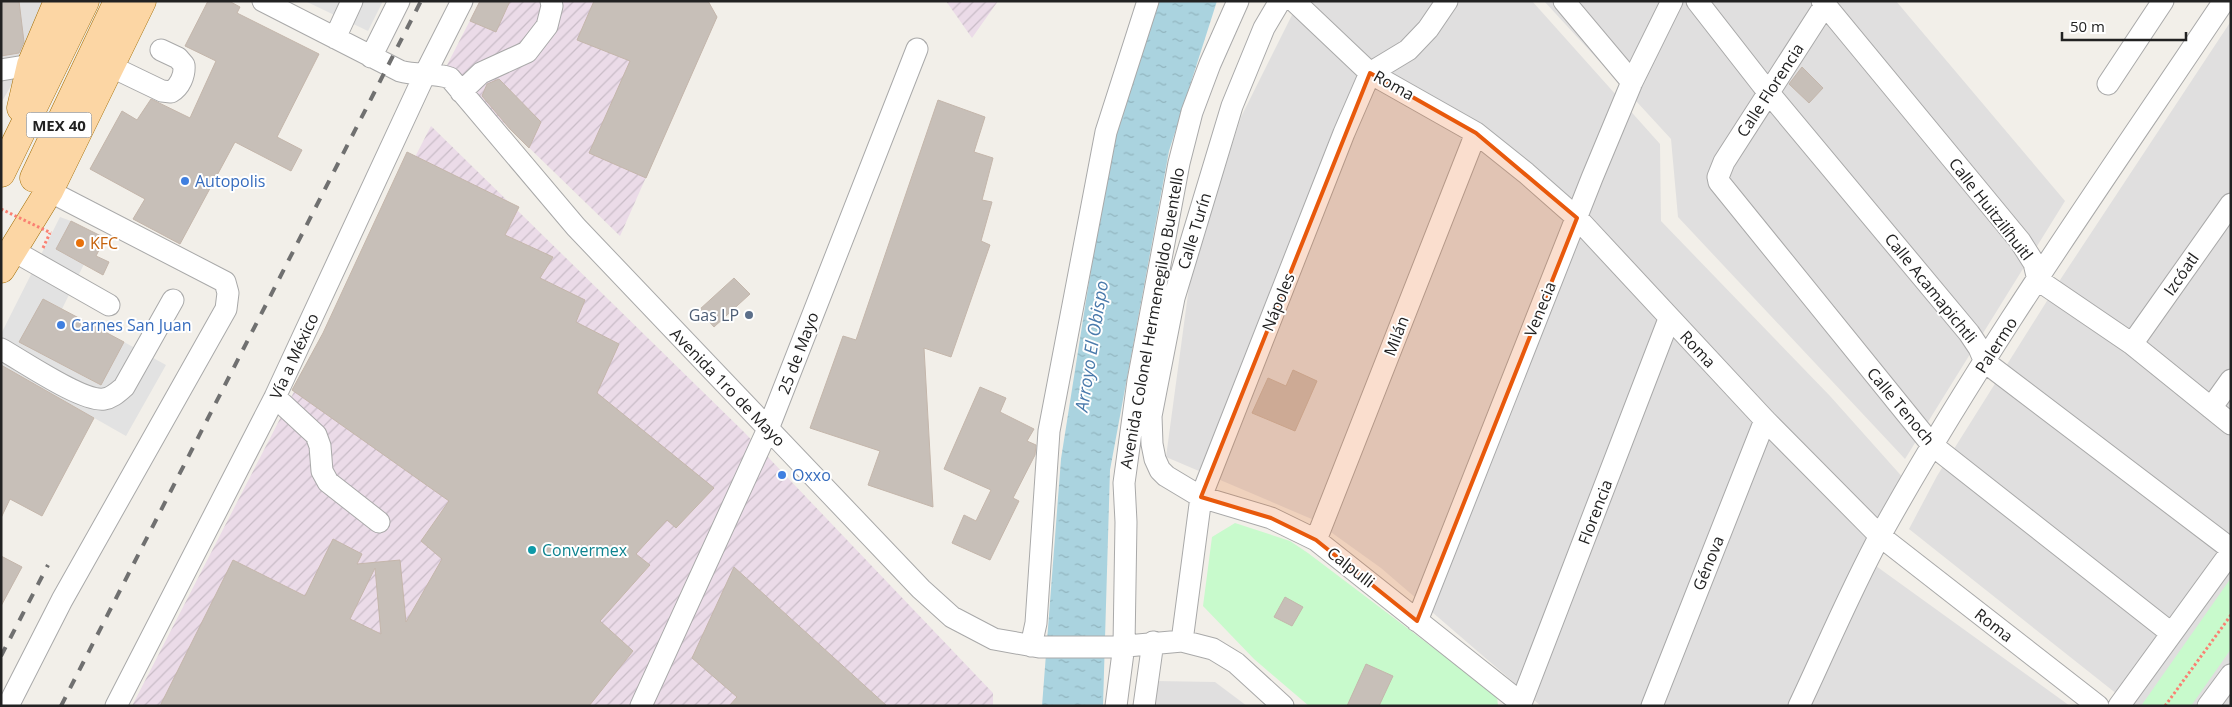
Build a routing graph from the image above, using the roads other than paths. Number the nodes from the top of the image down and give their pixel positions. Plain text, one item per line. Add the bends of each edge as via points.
1 (58, 1) edge
2 (85, 1) edge
3 (118, 1) edge
4 (142, 1) edge
5 (263, 1) edge
6 (352, 1) edge
7 (399, 1) edge
8 (462, 1) edge
9 (551, 1) edge
10 (1148, 1) edge
11 (1238, 1) edge
12 (1280, 1) edge
13 (1294, 1) edge
14 (1447, 1) edge
15 (1564, 1) edge
16 (1672, 1) edge
17 (1697, 1) edge
18 (2163, 1) edge
19 (2224, 1) edge
20 (1823, 3) edge
21 (301, 10) edge
22 (335, 38) junction
23 (917, 49) dead end
24 (161, 50) dead end
25 (371, 57) junction
26 (32, 65) junction
27 (110, 66) junction
28 (1, 70) edge
29 (1370, 73) junction
30 (425, 74) junction
31 (1632, 82) junction
32 (2108, 84) dead end
33 (461, 92) junction
34 (1768, 92) junction
35 (1476, 133) junction
36 (5, 167) edge
37 (1718, 177) joint
38 (49, 191) junction
39 (2231, 204) edge
40 (1576, 218) junction
41 (14, 257) edge
42 (2038, 280) junction
43 (173, 300) dead end
44 (109, 305) dead end
45 (1669, 319) junction
46 (2132, 344) junction
47 (1, 349) edge
48 (1985, 362) junction
49 (2231, 380) edge
50 (275, 397) junction
51 (2211, 408) junction
52 (1765, 420) junction
53 (2231, 424) edge
54 (768, 429) junction
55 (1932, 445) junction
56 (1160, 470) joint
57 (1201, 497) junction
58 (379, 522) dead end
59 (1880, 536) junction
60 (1316, 540) junction
61 (2231, 551) edge
62 (1417, 621) junction
63 (2171, 634) junction
64 (1182, 641) junction
65 (1153, 642) junction
66 (1035, 646) junction
67 (1120, 646) junction
68 (2231, 675) edge
69 (1277, 703) edge
70 (1520, 704) edge
71 (8, 706) edge
72 (116, 706) edge
73 (641, 706) edge
74 (1116, 706) edge
75 (1144, 706) edge
76 (1652, 706) edge
77 (1799, 706) edge
78 (2098, 706) edge
79 (2119, 706) edge
80 (2208, 706) edge

1 - 26 main road
2 - 36 main road, MEX 40
3 - 41 main road, MEX 40
4 - 27 main road
5 - 21 street, Avenida 1ro de Mayo
6 - 22 street
7 - 25 street
8 - 30 street, Vía a México
9 - 33 street via 547,26 527,52 481,73
10 - 66 street via 1106,132 1049,432
11 - 67 street, Avenida Colonel Hermenegildo Buentello via 1192,112 1179,163 1138,381 1124,484 1126,522
12 - 56 street, Calle Turín via 1264,28 1232,106 1174,298 1151,416 1152,444
13 - 29 street, Roma
14 - 29 street via 1428,29 1408,50
15 - 31 street
16 - 31 street, Venecia
17 - 34 street, Calle Acamapichtli
18 - 32 street
19 - 42 street, Palermo
20 - 34 street, Calle Florencia
20 - 42 street, Calle Huitzilíhuitl via 2020,241 2034,263
21 - 22 street, Avenida 1ro de Mayo
22 - 25 street, Avenida 1ro de Mayo
23 - 54 street, 25 de Mayo
24 - 27 street via 178,58 184,65 183,75 171,92 162,91
25 - 30 street, Avenida 1ro de Mayo via 400,72
26 - 28 street
26 - 36 main road
27 - 38 main road
29 - 35 street, Roma
29 - 57 street, Nápoles
30 - 33 street, Avenida 1ro de Mayo via 450,78
30 - 50 street, Vía a México
31 - 40 street, Venecia
33 - 54 street, Avenida 1ro de Mayo via 576,227
34 - 37 street, Calle Florencia
34 - 48 street, Calle Acamapichtli via 1969,333
35 - 40 street, Roma
35 - 60 street, Milán
37 - 55 street, Calle Tenoch via 1722,187
38 - 41 main road
38 - 71 street via 225,282 228,293 226,309 62,600
39 - 46 street, Izcóatl
40 - 45 street, Roma
40 - 62 street, Venecia
41 - 44 street
42 - 46 street, Calle Huitzilíhuitl
42 - 48 street, Palermo
43 - 47 street via 124,388 105,400 84,396
45 - 52 street, Roma
45 - 70 street, Florencia
46 - 51 street, Calle Huitzilíhuitl
48 - 55 street, Palermo
48 - 61 street, Calle Acamapichtli
49 - 51 street
50 - 58 street via 316,435 322,471 328,482
50 - 72 street, Vía a México
51 - 53 street, Calle Huitzilíhuitl
52 - 59 street, Roma
52 - 76 street, Génova
54 - 66 street, Avenida 1ro de Mayo via 952,617 994,639
54 - 73 street, 25 de Mayo
55 - 59 street, Palermo
55 - 63 street, Calle Tenoch
56 - 57 street, Calpulli
57 - 60 street, Calpulli via 1272,518
57 - 64 street, Nápoles
59 - 77 street, Palermo
59 - 78 street, Roma
60 - 62 street, Calpulli
61 - 63 street
62 - 70 street, Calpulli
63 - 79 street
64 - 65 street, Avenida 1ro de Mayo
64 - 69 street, Avenida 1ro de Mayo via 1213,649 1228,658
65 - 67 street, Avenida 1ro de Mayo
65 - 75 street
66 - 67 street, Avenida 1ro de Mayo
67 - 74 street, Avenida Colonel Hermenegildo Buentello
68 - 80 street

